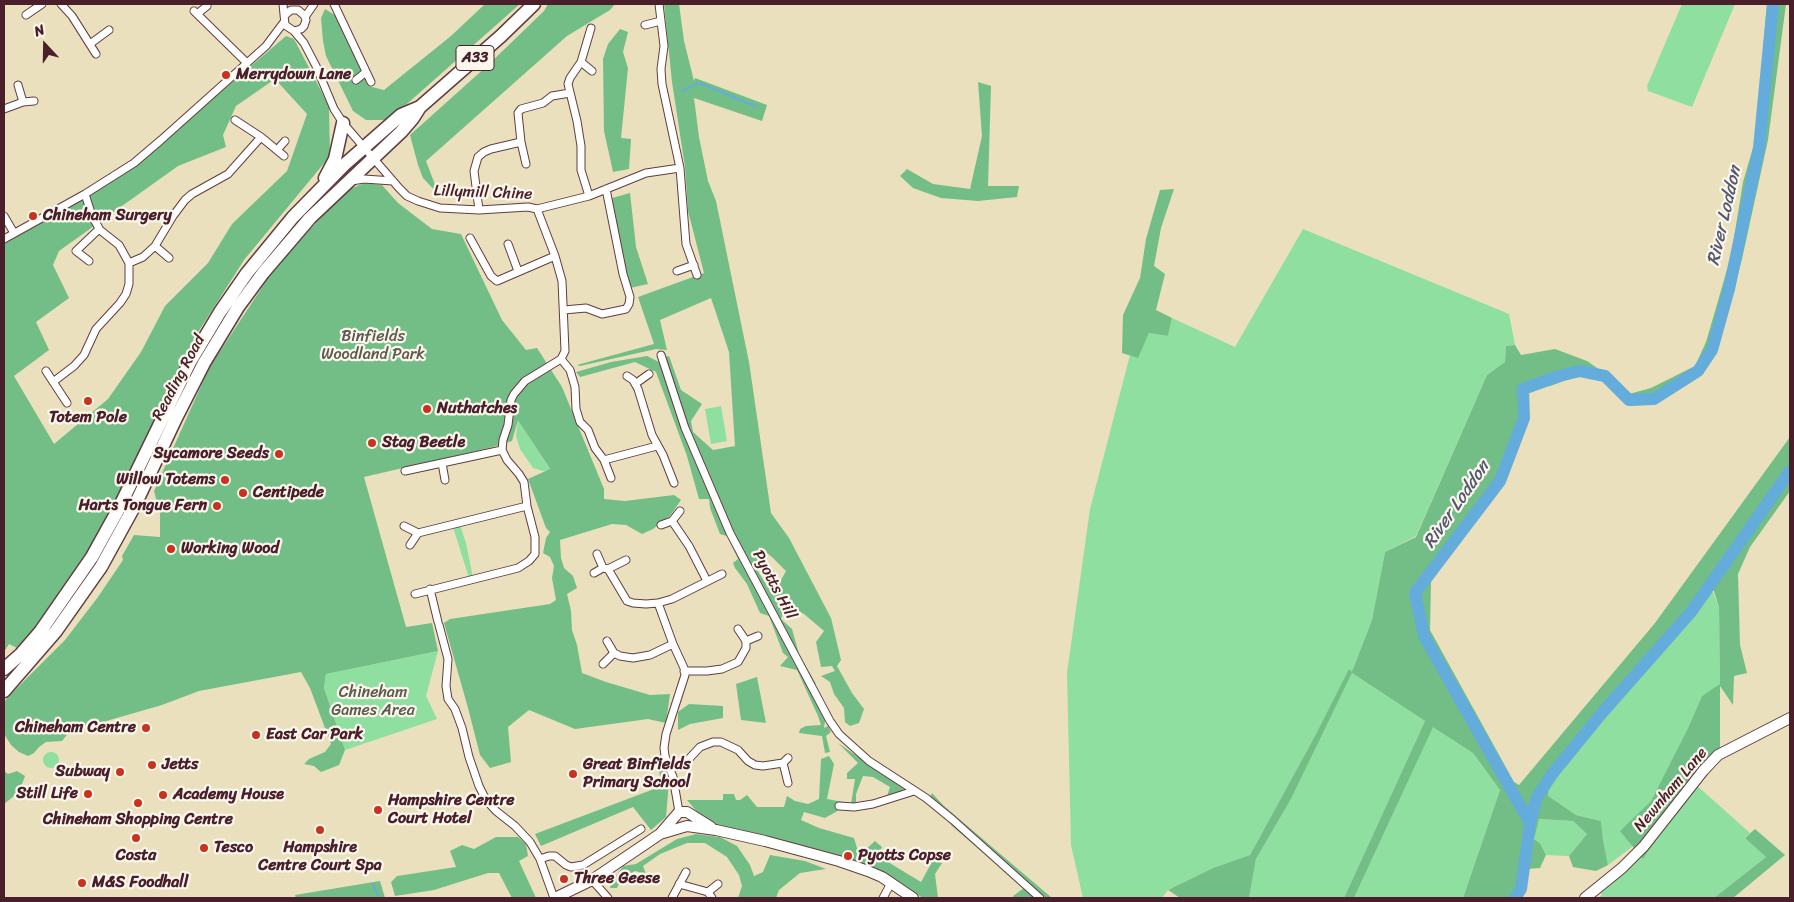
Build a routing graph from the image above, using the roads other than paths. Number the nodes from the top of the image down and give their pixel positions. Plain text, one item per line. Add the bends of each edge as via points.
1 (42, 4) edge
2 (62, 4) edge
3 (282, 4) edge
4 (309, 4) edge
5 (314, 4) edge
6 (334, 4) edge
7 (534, 4) edge
8 (659, 4) edge
9 (207, 6) dead end
10 (295, 8) edge
11 (26, 15) dead end
12 (305, 20) junction
13 (661, 21) junction
14 (288, 24) junction
15 (645, 25) dead end
16 (591, 28) dead end
17 (109, 30) dead end
18 (304, 43) junction
19 (90, 44) junction
20 (96, 54) dead end
21 (581, 62) junction
22 (247, 63) junction
23 (592, 70) dead end
24 (366, 72) junction
25 (356, 80) dead end
26 (371, 82) dead end
27 (18, 85) dead end
28 (570, 93) junction
29 (34, 100) dead end
30 (23, 102) junction
31 (420, 107) junction
32 (4, 109) edge
33 (235, 120) dead end
34 (343, 123) junction
35 (261, 137) junction
36 (285, 141) dead end
37 (520, 142) junction
38 (364, 148) junction
39 (277, 150) junction
40 (284, 156) dead end
41 (374, 159) junction
42 (526, 164) dead end
43 (680, 168) junction
44 (393, 181) junction
45 (348, 182) junction
46 (606, 189) junction
47 (85, 194) junction
48 (589, 196) junction
49 (310, 200) junction
50 (479, 210) junction
51 (537, 210) junction
52 (4, 216) edge
53 (100, 230) junction
54 (14, 233) junction
55 (470, 238) dead end
56 (4, 239) edge
57 (508, 244) dead end
58 (155, 246) junction
59 (555, 256) junction
60 (169, 258) dead end
61 (89, 261) dead end
62 (129, 263) junction
63 (694, 266) junction
64 (518, 271) junction
65 (677, 271) dead end
66 (697, 275) dead end
67 (564, 310) junction
68 (661, 355) dead end
69 (561, 359) junction
70 (46, 371) dead end
71 (649, 374) dead end
72 (627, 376) dead end
73 (53, 382) junction
74 (635, 384) junction
75 (67, 403) dead end
76 (657, 446) junction
77 (502, 450) junction
78 (604, 460) junction
79 (442, 463) junction
80 (405, 471) dead end
81 (611, 478) dead end
82 (446, 480) dead end
83 (674, 483) dead end
84 (527, 506) junction
85 (680, 511) dead end
86 (672, 521) junction
87 (661, 525) dead end
88 (404, 526) dead end
89 (418, 533) junction
90 (410, 545) dead end
91 (597, 554) dead end
92 (626, 560) dead end
93 (606, 568) junction
94 (594, 573) dead end
95 (722, 574) dead end
96 (707, 581) junction
97 (430, 589) junction
98 (414, 594) dead end
99 (658, 603) junction
100 (738, 629) dead end
101 (758, 636) dead end
102 (607, 641) dead end
103 (746, 641) junction
104 (673, 644) junction
105 (614, 653) junction
106 (602, 664) dead end
107 (4, 669) edge
108 (684, 671) junction
109 (4, 691) edge
110 (1790, 718) edge
111 (670, 769) junction
112 (788, 783) dead end
113 (914, 791) junction
114 (839, 806) dead end
115 (681, 814) junction
116 (683, 827) junction
117 (641, 829) dead end
118 (716, 830) junction
119 (660, 834) junction
120 (540, 859) junction
121 (686, 872) dead end
122 (592, 880) junction
123 (891, 883) junction
124 (679, 884) junction
125 (718, 884) dead end
126 (710, 895) edge
127 (555, 898) edge
128 (608, 898) edge
129 (672, 898) edge
130 (883, 898) edge
131 (913, 898) edge
132 (1040, 898) edge
133 (1585, 898) edge

1 - 11 street
2 - 19 street
3 - 14 street
4 - 10 street
5 - 12 street
6 - 24 street
7 - 31 highway, Reading Road / A33
8 - 13 street
9 - 22 street via 195,12
10 - 12 street
10 - 14 street via 288,12
12 - 14 street via 300,29
12 - 18 street
13 - 15 street
13 - 43 street via 664,46 662,84
14 - 18 street, Lillymill Chine
14 - 22 street
16 - 21 street
17 - 19 street
18 - 34 street, Lillymill Chine
19 - 20 street
21 - 23 street
21 - 28 street via 570,78
22 - 47 street via 147,152
24 - 25 street
24 - 26 street
27 - 30 street
28 - 37 street via 552,96 538,106 521,109 518,118
28 - 48 street via 582,146 581,170
29 - 30 street
30 - 32 street
31 - 38 highway, Reading Road / A33 via 401,115
31 - 41 highway, Reading Road / A33 via 405,128
33 - 35 street
34 - 38 street, Lillymill Chine
34 - 49 highway via 333,164
35 - 39 street
35 - 58 street via 228,174 185,200
36 - 39 street
37 - 42 street
37 - 50 street via 491,148 478,157 474,171
38 - 41 street, Lillymill Chine
38 - 49 highway, Reading Road / A33
39 - 40 street
41 - 44 street, Lillymill Chine
41 - 45 highway, Reading Road / A33
41 - 49 highway via 362,160 329,190
43 - 46 street, Lillymill Chine via 646,173
43 - 63 street via 686,244
44 - 45 street via 364,179
44 - 50 street, Lillymill Chine via 407,196 424,203 440,208
45 - 109 highway, Reading Road / A33 via 290,240 238,307 204,363 101,567 56,631
46 - 48 street, Lillymill Chine
46 - 67 street via 629,304 626,309 602,314 586,308
47 - 53 street
47 - 54 street
48 - 51 street, Lillymill Chine
49 - 107 highway, Reading Road / A33 via 264,251 220,312 180,380 92,557 40,632
50 - 51 street, Lillymill Chine via 528,206
51 - 59 street
52 - 54 street
53 - 61 street via 76,251
53 - 62 street via 119,245
54 - 56 street
55 - 64 street via 497,281
57 - 64 street
58 - 60 street
58 - 62 street
59 - 64 street
59 - 67 street via 562,281
62 - 73 street via 126,294 96,329 84,355
63 - 65 street
63 - 66 street
67 - 69 street via 565,351
68 - 113 street, Pyotts Hill via 685,428 730,533 830,721 847,743 868,761
69 - 77 street via 525,381 514,394
69 - 78 street via 570,370 580,422
70 - 73 street
71 - 74 street
72 - 74 street
73 - 75 street
74 - 76 street
76 - 78 street
76 - 83 street
77 - 79 street
77 - 84 street via 524,482
78 - 81 street
79 - 80 street
79 - 82 street
84 - 89 street
84 - 97 street via 536,546 529,561 518,568
85 - 86 street
86 - 87 street
86 - 96 street
88 - 89 street
89 - 90 street
91 - 93 street
92 - 93 street
93 - 94 street
93 - 99 street via 627,600
95 - 96 street
96 - 99 street
97 - 98 street
97 - 120 street via 448,659 448,699 462,728 480,786 486,800 525,837
99 - 104 street
100 - 103 street
101 - 103 street
102 - 105 street
103 - 108 street via 742,656 733,666 707,672
104 - 105 street via 641,658
104 - 108 street
105 - 106 street
108 - 111 street via 683,684 666,734 665,756
110 - 133 street, Newnham Lane via 1718,755 1644,846
111 - 112 street via 688,760 700,746 721,742 738,750 755,765 785,760
111 - 115 street
113 - 114 street via 873,804
113 - 132 street, Pyotts Hill via 953,820
115 - 116 street via 675,824
115 - 116 street via 690,819
115 - 118 street
115 - 119 street
116 - 118 street
116 - 119 street
117 - 120 street via 583,865 571,867 555,856
118 - 123 street via 839,860
119 - 122 street
120 - 127 street
121 - 124 street
122 - 127 street
122 - 128 street
123 - 130 street
123 - 131 street
124 - 126 street
124 - 129 street
125 - 126 street

